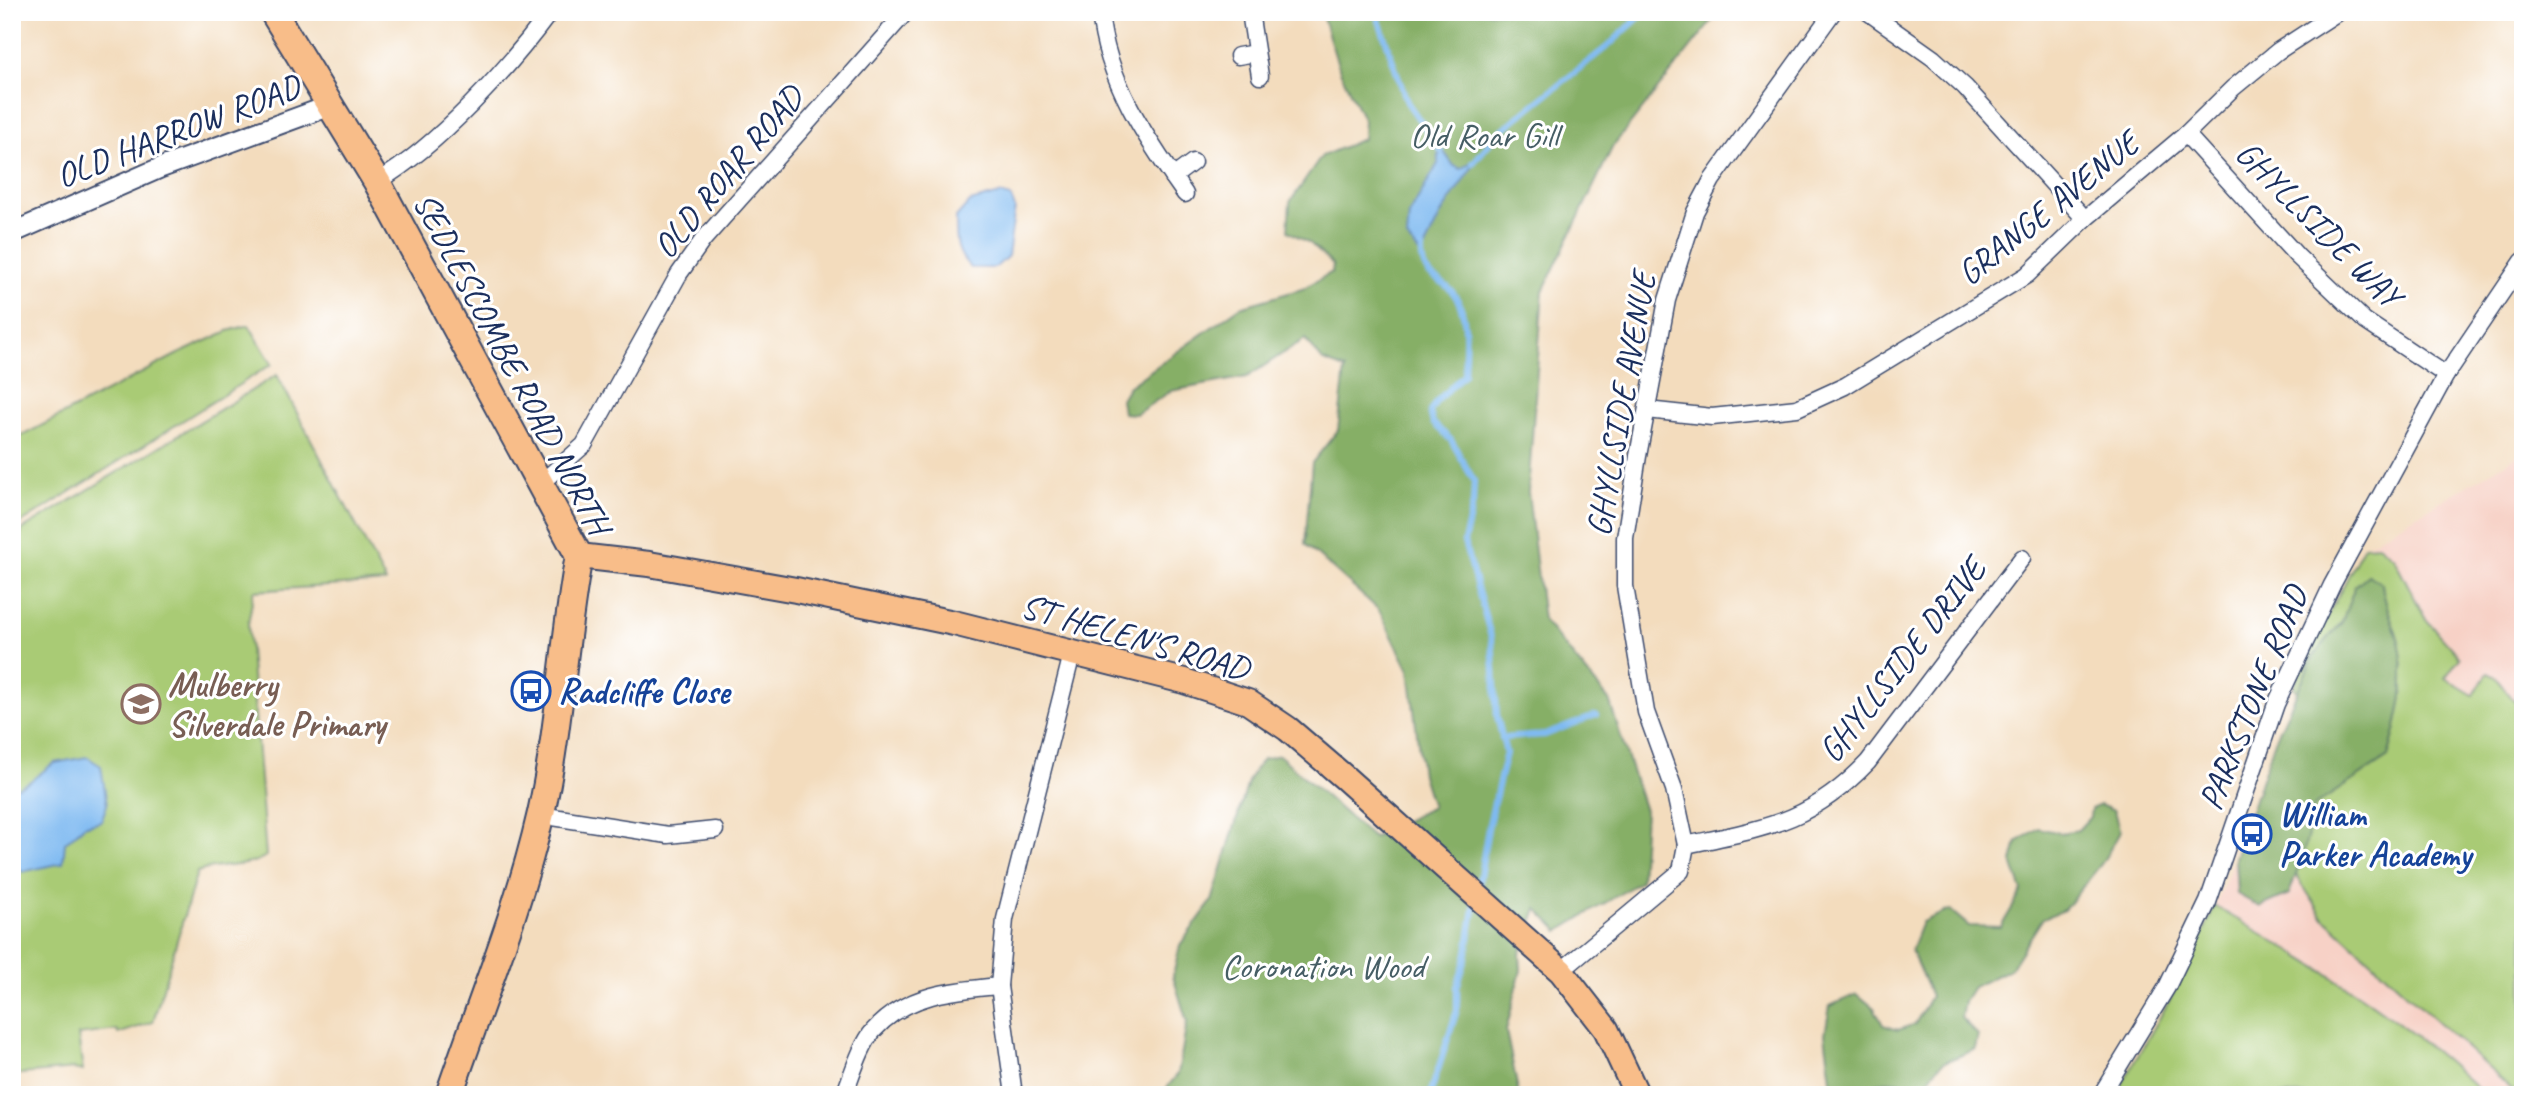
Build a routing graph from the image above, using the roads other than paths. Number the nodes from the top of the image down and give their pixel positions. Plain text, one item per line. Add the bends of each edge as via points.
1 (274, 12) edge
2 (550, 12) edge
3 (906, 12) edge
4 (1100, 12) edge
5 (1250, 12) edge
6 (1833, 12) edge
7 (1868, 12) edge
8 (2338, 12) edge
9 (1256, 53) junction
10 (1238, 56) dead end
11 (1260, 76) dead end
12 (328, 106) junction
13 (2186, 134) junction
14 (1193, 162) dead end
15 (1173, 177) junction
16 (377, 182) junction
17 (1185, 194) dead end
18 (2085, 219) junction
19 (12, 233) edge
20 (2523, 261) edge
21 (2446, 376) junction
22 (1647, 410) junction
23 (541, 483) junction
24 (579, 556) junction
25 (2022, 558) dead end
26 (1072, 654) junction
27 (540, 815) junction
28 (715, 830) dead end
29 (1686, 845) junction
30 (1561, 971) junction
31 (999, 986) junction
32 (449, 1095) edge
33 (844, 1095) edge
34 (1014, 1095) edge
35 (1637, 1095) edge
36 (2101, 1095) edge

1 - 12 highway, SEDLESCOMBE ROAD NORTH
2 - 16 street via 513,62 402,167
3 - 23 street, OLD ROAR ROAD via 703,240 679,274 584,445
4 - 15 street via 1111,57 1137,124
5 - 9 street
6 - 22 street, GHYLLSIDE AVENUE via 1712,180 1695,212 1667,300
7 - 18 street via 1965,87
8 - 13 street, GRANGE AVENUE via 2278,51
9 - 10 street
9 - 11 street
12 - 16 highway, SEDLESCOMBE ROAD NORTH
12 - 19 street, OLD HARROW ROAD via 160,168
13 - 18 street, GRANGE AVENUE
13 - 21 street, GHYLLSIDE WAY via 2297,256 2365,321
14 - 15 street
15 - 17 street
16 - 23 highway, SEDLESCOMBE ROAD NORTH
18 - 22 street, GRANGE AVENUE via 2027,275 1845,386 1797,408 1712,417
20 - 21 street, PARKSTONE ROAD
21 - 36 street, PARKSTONE ROAD via 2332,585 2276,704 2242,810 2189,943
22 - 29 street, GHYLLSIDE AVENUE via 1625,538 1625,586 1646,712 1674,789
23 - 24 highway, SEDLESCOMBE ROAD NORTH
24 - 26 main road, ST HELEN'S ROAD via 796,590 954,623
24 - 27 highway, SEDLESCOMBE ROAD NORTH via 555,741
25 - 29 street, GHYLLSIDE DRIVE via 1844,788 1788,821
26 - 30 main road, ST HELEN'S ROAD via 1248,702 1288,729
26 - 31 street via 1006,919
27 - 28 street via 667,835
27 - 32 highway, SEDLESCOMBE ROAD NORTH via 525,874
29 - 30 street via 1681,871
30 - 35 main road, ST HELEN'S ROAD via 1606,1029
31 - 33 street via 947,991 905,1004 873,1031
31 - 34 street

